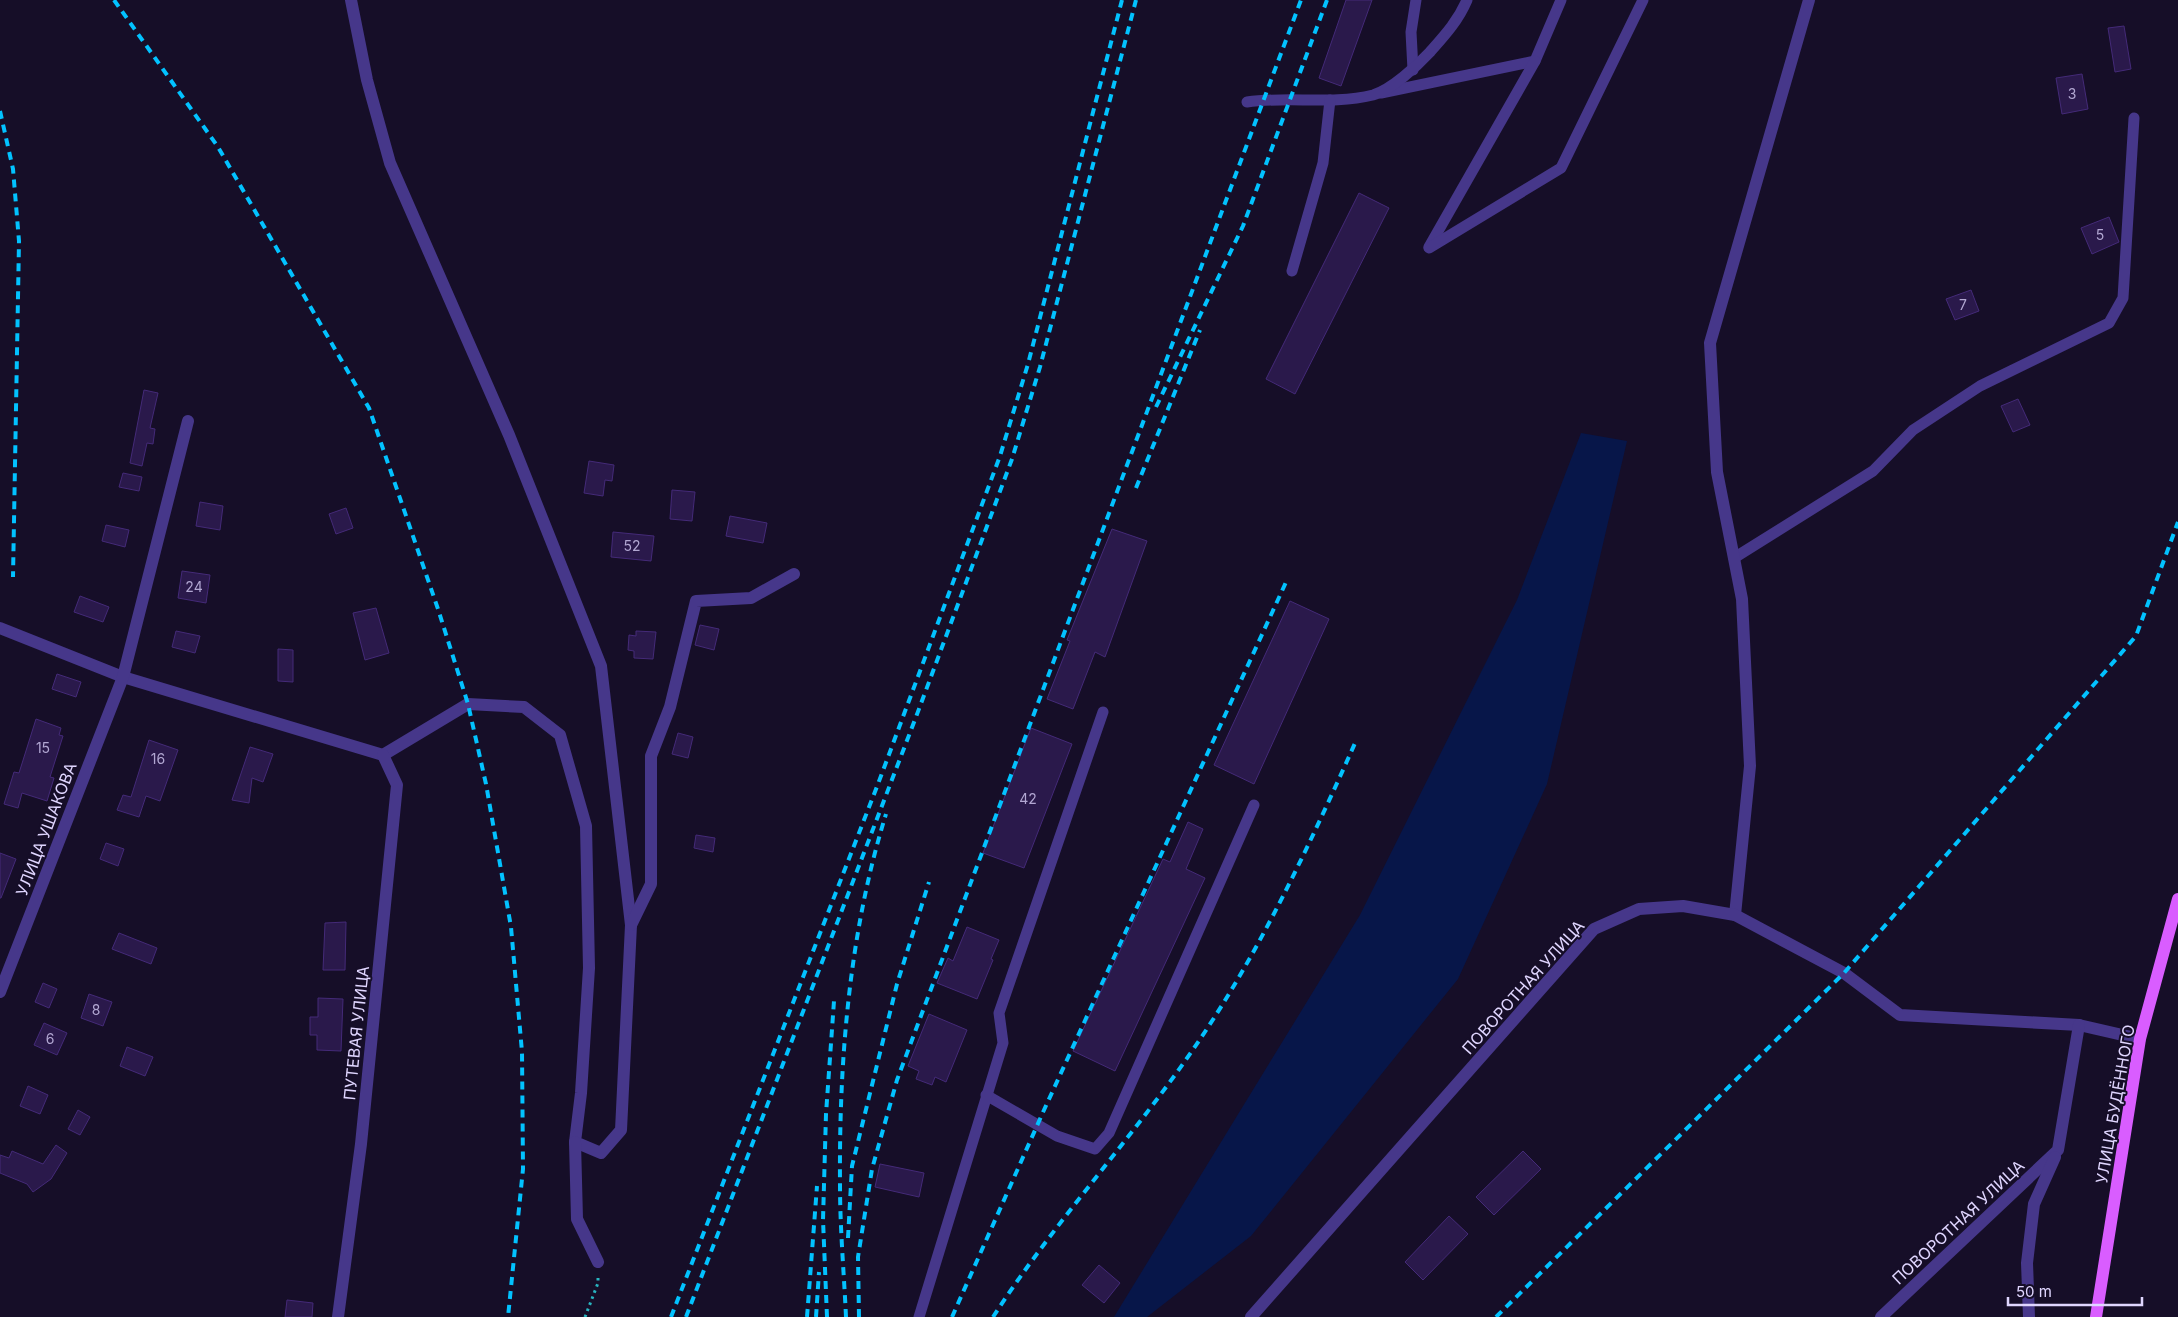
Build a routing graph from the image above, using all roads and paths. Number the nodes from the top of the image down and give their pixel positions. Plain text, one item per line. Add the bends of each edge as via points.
1 (351, 0) edge
2 (1416, 0) edge
3 (1468, 0) edge
4 (1561, 0) edge
5 (1643, 0) edge
6 (1809, 0) edge
7 (1535, 62) junction
8 (1413, 70) junction
9 (1374, 95) junction
10 (1330, 100) junction
11 (1247, 102) dead end
12 (2134, 118) dead end
13 (1292, 271) dead end
14 (188, 421) dead end
15 (1734, 558) junction
16 (794, 574) dead end
17 (0, 628) edge
18 (123, 677) junction
19 (1103, 712) dead end
20 (383, 755) junction
21 (1254, 805) dead end
22 (2178, 899) edge
23 (1736, 915) junction
24 (631, 925) junction
25 (2174, 926) edge
26 (0, 992) edge
27 (2079, 1025) junction
28 (2140, 1038) junction
29 (986, 1096) junction
30 (575, 1142) junction
31 (2058, 1150) junction
32 (598, 1262) joint
33 (338, 1317) edge
34 (585, 1317) edge
35 (919, 1317) edge
36 (1251, 1317) edge
37 (1881, 1317) edge
38 (2029, 1317) edge
39 (2096, 1317) edge

1 - 24 street via 367,80 390,163 509,435 601,666
2 - 8 lane via 1411,32
3 - 8 lane via 1459,19
4 - 7 lane
5 - 7 lane via 1561,168 1429,248
6 - 15 street via 1710,343 1717,472
7 - 9 lane
8 - 9 lane
9 - 10 lane
10 - 11 lane
10 - 13 lane via 1323,163
12 - 15 lane via 2123,298 2110,323 1980,386 1913,430 1873,471
14 - 18 street, УЛИЦА УШАКОВА
15 - 23 street via 1742,599 1750,766
16 - 24 street via 751,598 696,602 670,707 651,756 651,884
17 - 18 street
18 - 20 street
18 - 26 street, УЛИЦА УШАКОВА
19 - 29 lane via 999,1013 1003,1043
20 - 30 street via 468,704 524,707 560,735 586,826 589,968
20 - 33 street, ПУТЕВАЯ УЛИЦА via 396,785 361,1144
21 - 29 lane via 1109,1133 1095,1149 1057,1136
22 - 25 main road, УЛИЦА БУДЁННОГО
23 - 27 street, ПОВОРОТНАЯ УЛИЦА via 1844,973 1900,1014
23 - 36 street, ПОВОРОТНАЯ УЛИЦА via 1683,906 1639,909 1594,929
24 - 30 street via 621,1130 600,1153
25 - 28 main road, УЛИЦА БУДЁННОГО
27 - 28 street, ПОВОРОТНАЯ УЛИЦА
27 - 31 street, ПОВОРОТНАЯ УЛИЦА
28 - 39 main road, УЛИЦА БУДЁННОГО
29 - 35 lane
30 - 32 street via 577,1219
31 - 37 street, ПОВОРОТНАЯ УЛИЦА
31 - 38 street, ПОВОРОТНАЯ УЛИЦА via 2034,1204 2027,1263
32 - 34 path via 598,1284

